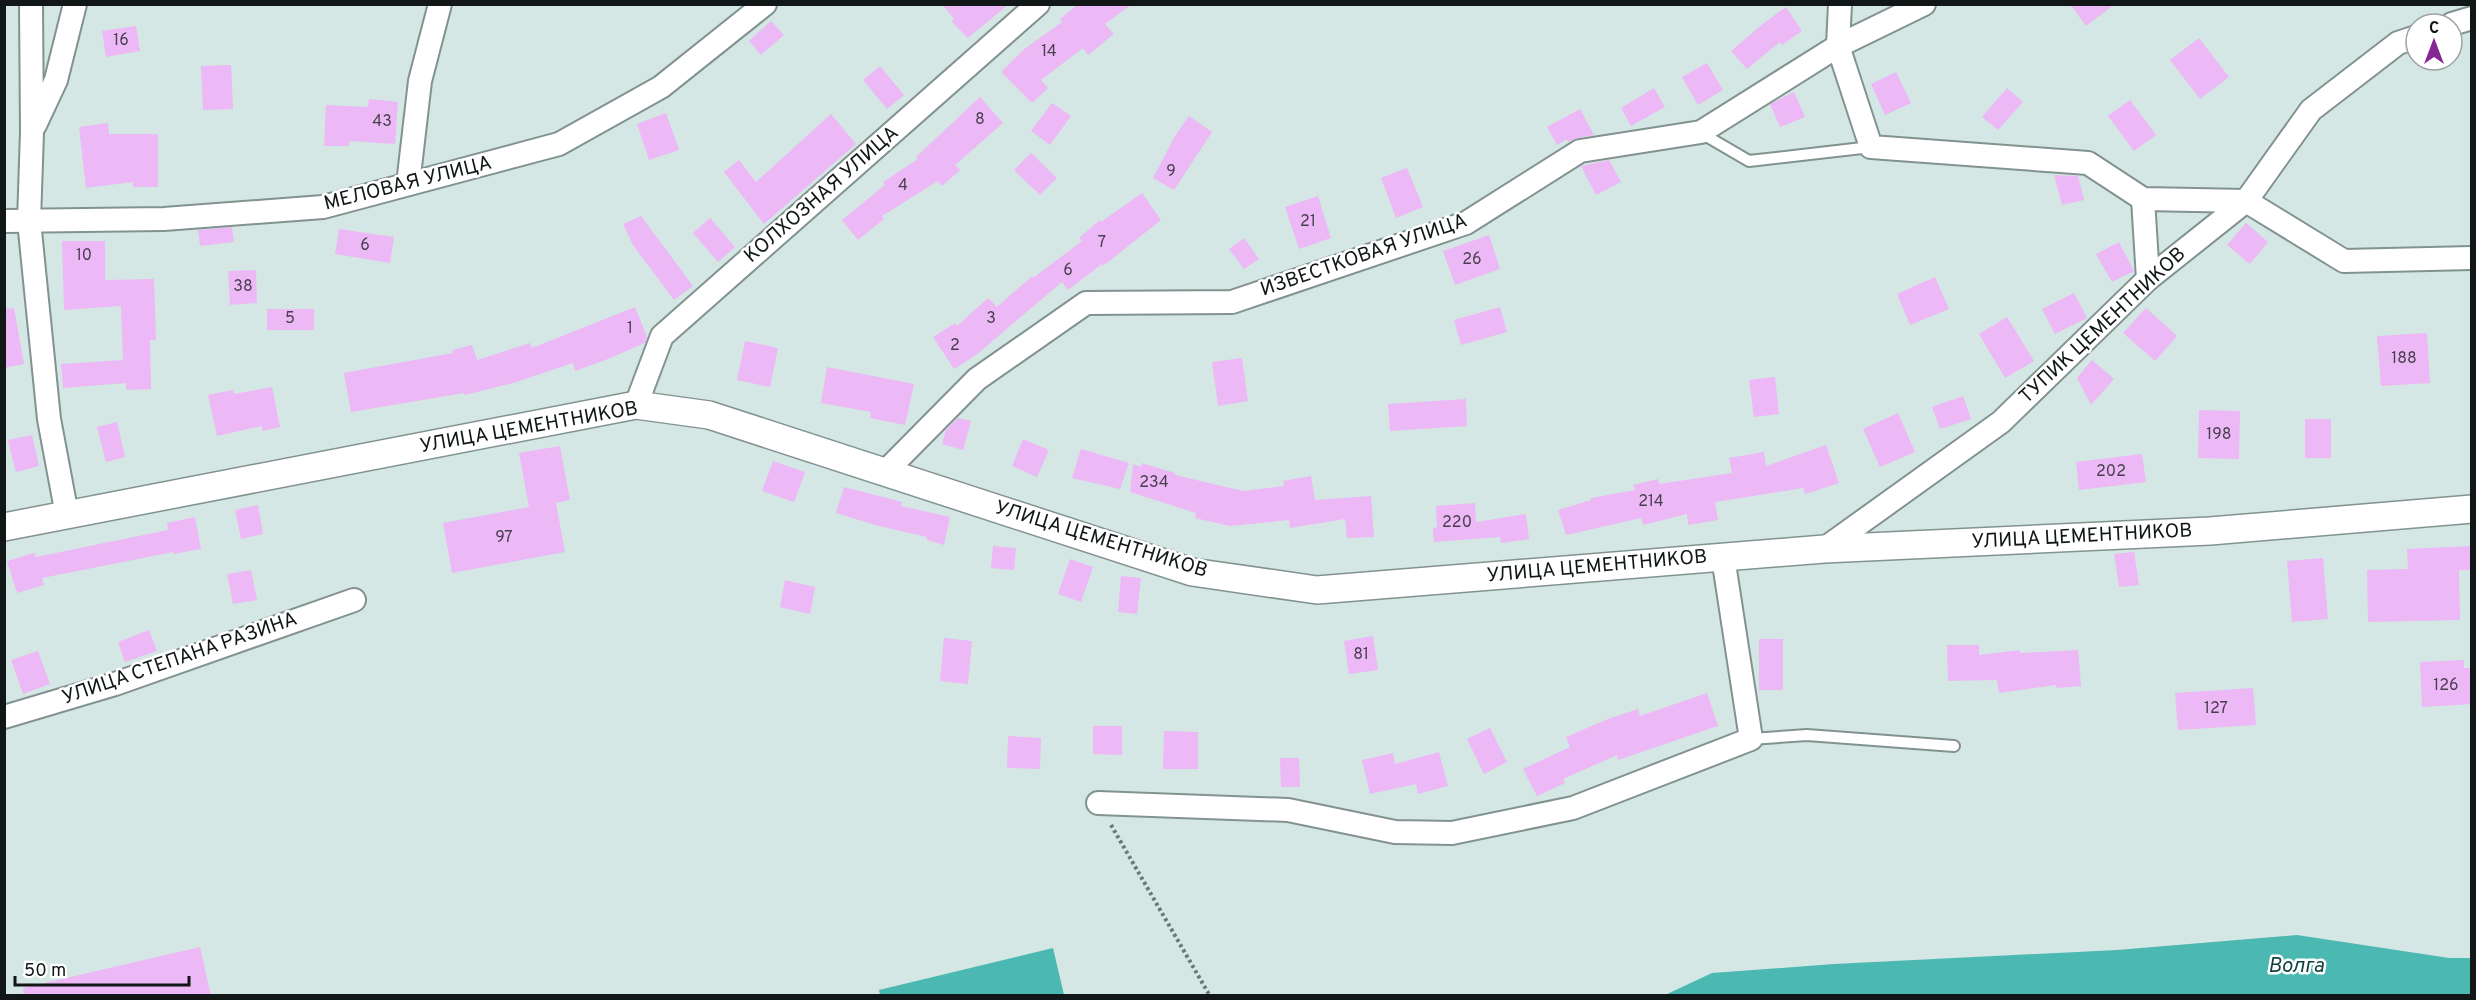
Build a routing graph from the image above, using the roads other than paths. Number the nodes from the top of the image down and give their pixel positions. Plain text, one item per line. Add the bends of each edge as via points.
1 (31, 4) edge
2 (75, 4) edge
3 (440, 4) edge
4 (765, 4) edge
5 (1038, 4) edge
6 (1840, 4) edge
7 (1924, 4) edge
8 (2404, 41) edge
9 (1838, 46) junction
10 (32, 132) junction
11 (1701, 132) junction
12 (1870, 147) junction
13 (408, 184) junction
14 (2143, 199) junction
15 (2246, 201) junction
16 (4, 221) edge
17 (29, 221) junction
18 (2472, 258) edge
19 (2148, 279) junction
20 (636, 405) junction
21 (885, 472) junction
22 (2472, 509) edge
23 (67, 515) junction
24 (4, 526) edge
25 (1824, 549) junction
26 (1722, 557) junction
27 (354, 600) dead end
28 (4, 717) edge
29 (1751, 739) junction
30 (1954, 746) dead end
31 (1098, 803) road end

1 - 10 street
2 - 10 street via 56,80
3 - 13 street via 420,81
4 - 13 street, МЕЛОВАЯ УЛИЦА via 661,87 559,144
5 - 20 street, КОЛХОЗНАЯ УЛИЦА via 662,336
6 - 9 street
7 - 9 street, ИЗВЕСТКОВАЯ УЛИЦА
8 - 15 street, ТУПИК ЦЕМЕНТНИКОВ via 2312,110
9 - 11 street, ИЗВЕСТКОВАЯ УЛИЦА
9 - 12 street
10 - 17 street
11 - 12 lane via 1749,161
11 - 21 street, ИЗВЕСТКОВАЯ УЛИЦА via 1580,151 1466,223 1232,302 1086,303 977,379
12 - 14 street via 2088,163
13 - 17 street, МЕЛОВАЯ УЛИЦА via 323,207 164,219
14 - 15 street
14 - 19 street
15 - 18 street via 2344,261
15 - 19 street, ТУПИК ЦЕМЕНТНИКОВ
16 - 17 street, МЕЛОВАЯ УЛИЦА
17 - 23 street via 49,418
19 - 25 street, ТУПИК ЦЕМЕНТНИКОВ via 2001,422
20 - 21 street, УЛИЦА ЦЕМЕНТНИКОВ via 709,415
20 - 23 street, УЛИЦА ЦЕМЕНТНИКОВ
21 - 26 street, УЛИЦА ЦЕМЕНТНИКОВ via 1192,572 1317,590
22 - 25 street, УЛИЦА ЦЕМЕНТНИКОВ via 2210,531
23 - 24 street, УЛИЦА ЦЕМЕНТНИКОВ
25 - 26 street, УЛИЦА ЦЕМЕНТНИКОВ
26 - 29 street
27 - 28 street, УЛИЦА СТЕПАНА РАЗИНА via 115,684
29 - 30 lane via 1807,735
29 - 31 street via 1573,808 1452,833 1395,832 1288,810

